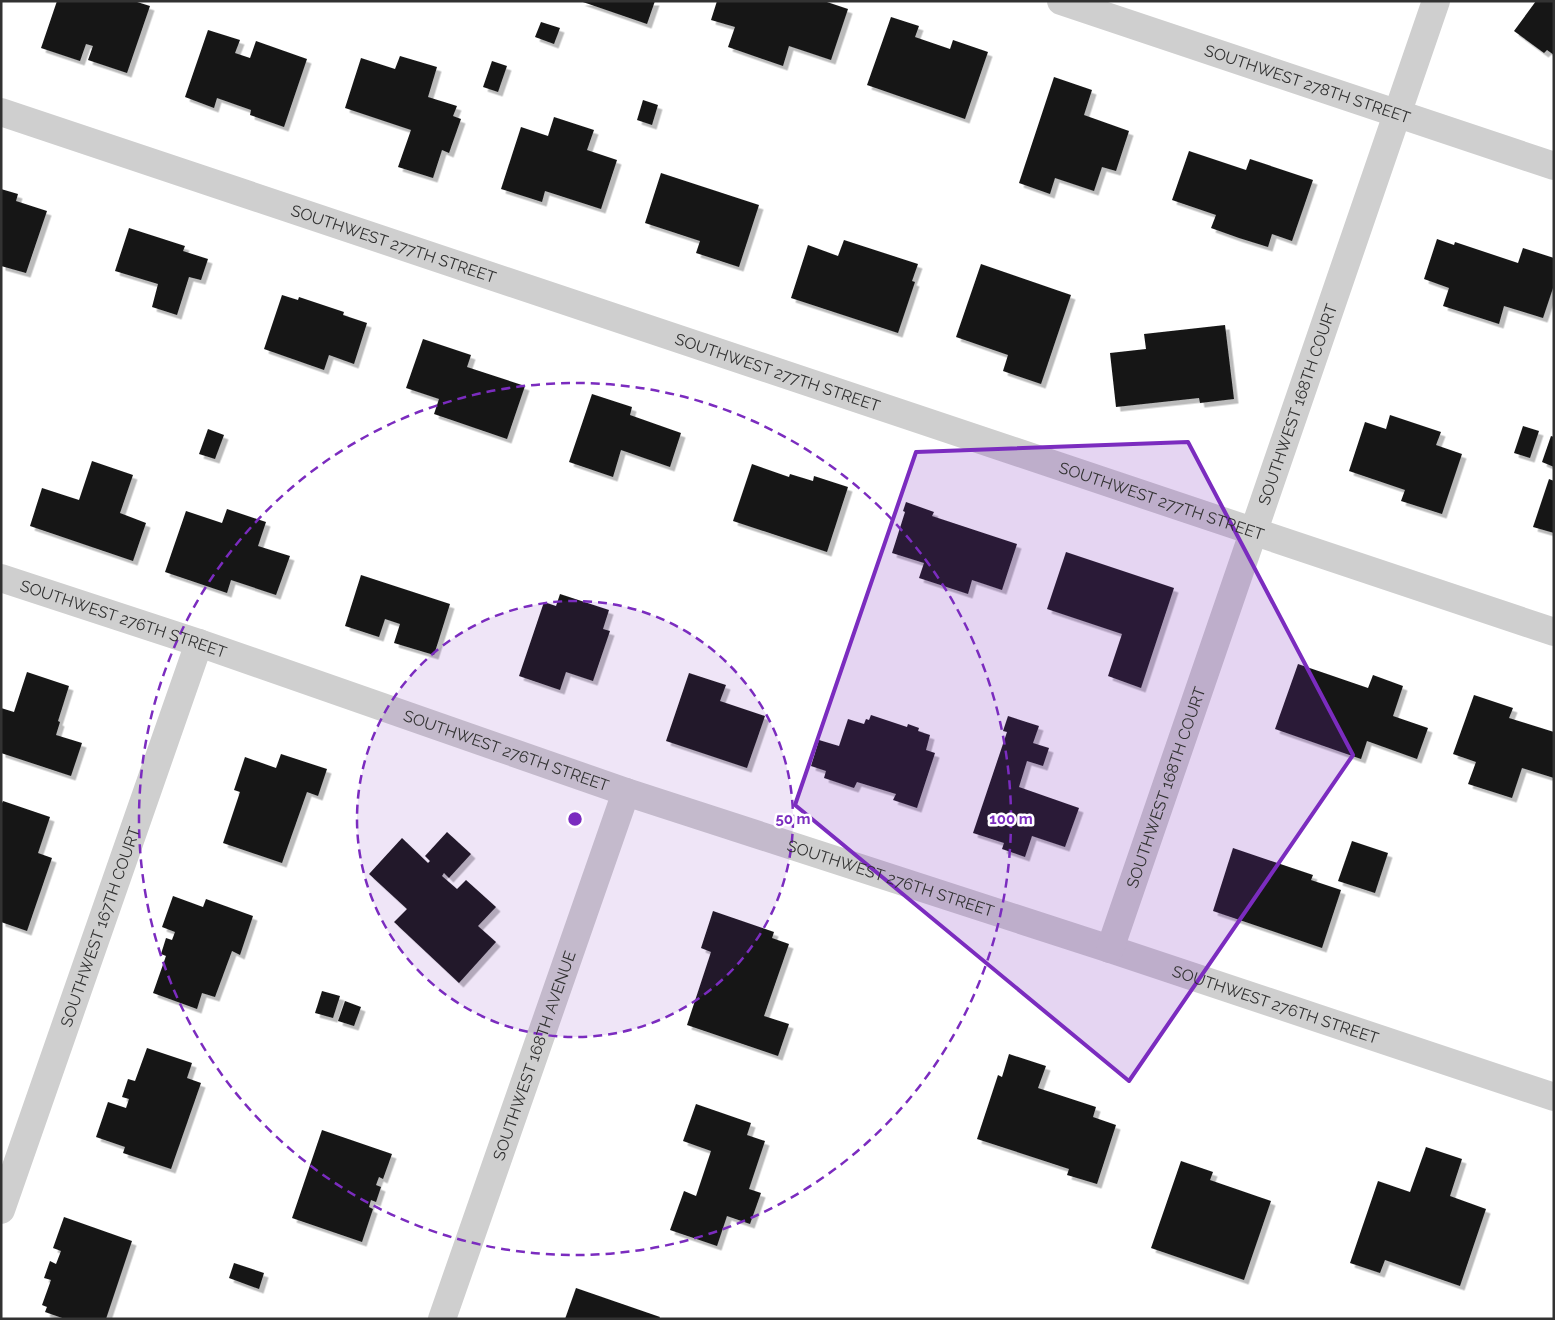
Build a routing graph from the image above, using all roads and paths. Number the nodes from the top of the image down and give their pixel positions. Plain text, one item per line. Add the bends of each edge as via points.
1 (1061, 1) edge
2 (1436, 1) edge
3 (1, 112) edge
4 (1399, 113) junction
5 (1554, 166) edge
6 (1255, 532) junction
7 (1, 578) edge
8 (1554, 632) edge
9 (199, 643) junction
10 (626, 792) junction
11 (1110, 949) junction
12 (1554, 1097) edge
13 (1, 1210) edge
14 (442, 1319) edge

1 - 4 street, SOUTHWEST 278TH STREET
2 - 4 street, SOUTHWEST 168TH COURT
3 - 6 street, SOUTHWEST 277TH STREET
4 - 5 street, SOUTHWEST 278TH STREET
4 - 6 street, SOUTHWEST 168TH COURT
6 - 8 street, SOUTHWEST 277TH STREET
6 - 11 street, SOUTHWEST 168TH COURT
7 - 9 street, SOUTHWEST 276TH STREET
9 - 10 street, SOUTHWEST 276TH STREET
9 - 13 street, SOUTHWEST 167TH COURT
10 - 11 street, SOUTHWEST 276TH STREET
10 - 14 street, SOUTHWEST 168TH AVENUE
11 - 12 street, SOUTHWEST 276TH STREET

